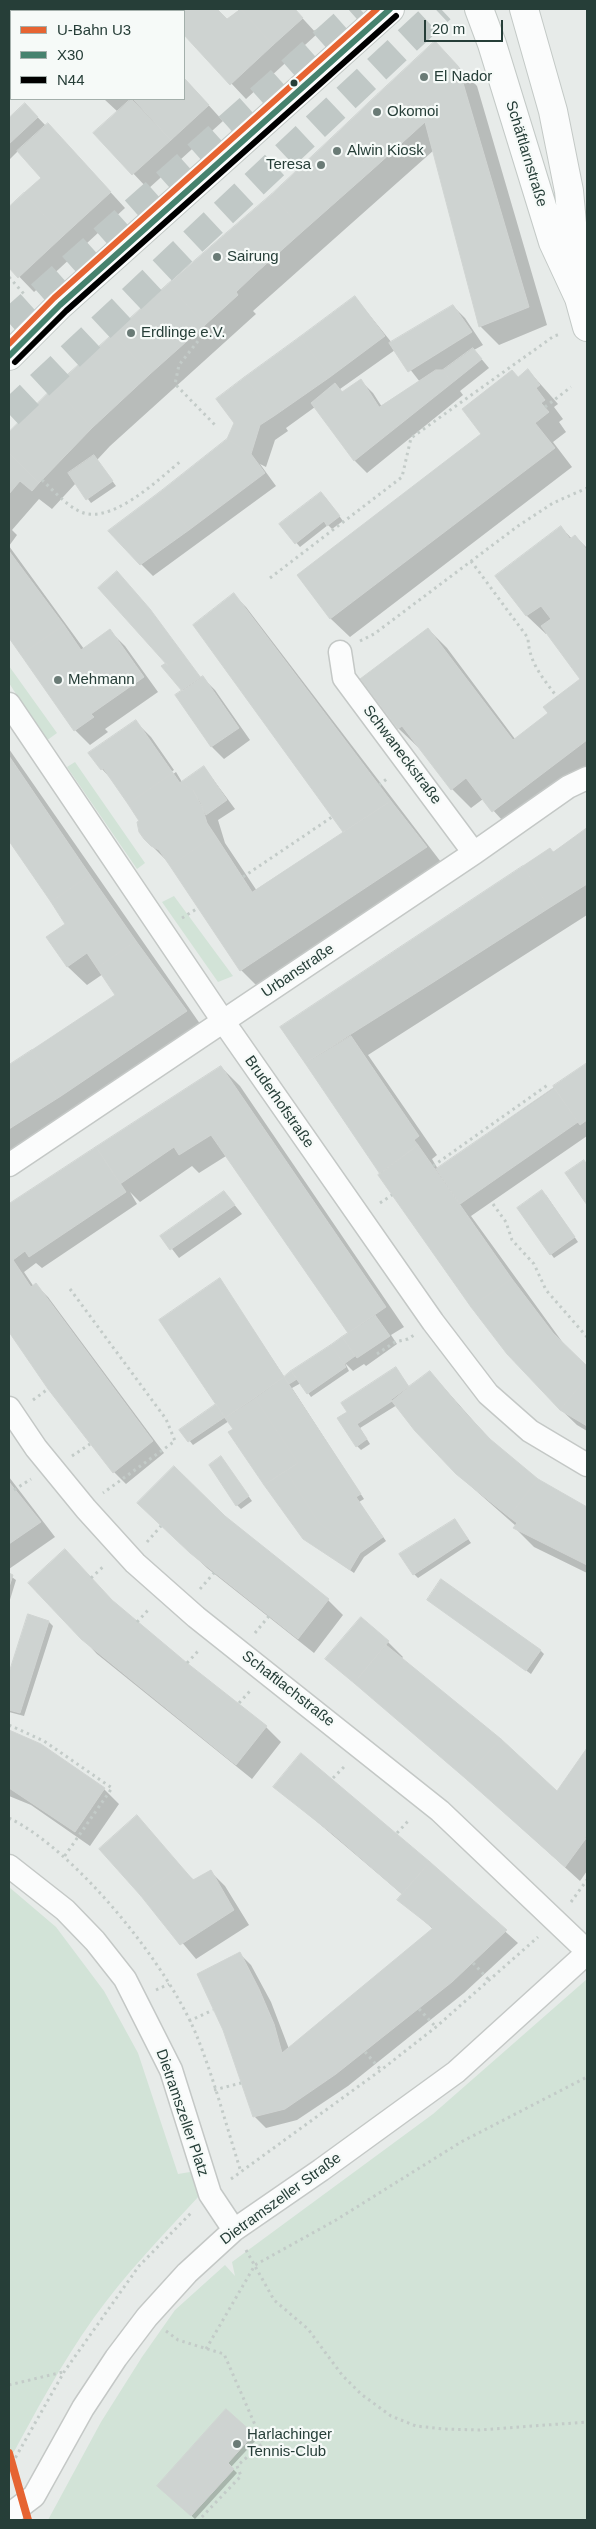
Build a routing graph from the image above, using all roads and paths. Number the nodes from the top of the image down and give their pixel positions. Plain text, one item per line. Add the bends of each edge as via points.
1 (390, 9) edge
2 (478, 9) edge
3 (524, 9) edge
4 (9, 277) edge
5 (24, 294) dead end
6 (579, 298) junction
7 (587, 326) edge
8 (202, 336) dead end
9 (9, 356) edge
10 (571, 388) dead end
11 (544, 407) dead end
12 (217, 427) dead end
13 (182, 460) dead end
14 (42, 480) dead end
15 (587, 488) edge
16 (471, 561) junction
17 (270, 578) dead end
18 (340, 652) joint
19 (557, 696) dead end
20 (9, 704) edge
21 (587, 778) edge
22 (332, 817) dead end
23 (474, 853) junction
24 (243, 877) dead end
25 (223, 1021) junction
26 (549, 1084) dead end
27 (9, 1165) edge
28 (434, 1166) dead end
29 (493, 1204) dead end
30 (70, 1289) dead end
31 (433, 1322) junction
32 (587, 1337) edge
33 (377, 1354) dead end
34 (9, 1408) edge
35 (587, 1466) edge
36 (86, 1508) junction
37 (9, 1725) edge
38 (64, 1857) dead end
39 (9, 1866) edge
40 (587, 1880) edge
41 (556, 1922) junction
42 (587, 1952) edge
43 (474, 1963) dead end
44 (490, 1981) junction
45 (419, 2009) dead end
46 (213, 2010) dead end
47 (189, 2021) dead end
48 (436, 2027) junction
49 (365, 2052) dead end
50 (381, 2070) junction
51 (587, 2078) edge
52 (241, 2083) dead end
53 (214, 2090) dead end
54 (210, 2194) junction
55 (234, 2230) junction
56 (256, 2265) junction
57 (147, 2317) junction
58 (206, 2349) junction
59 (64, 2372) junction
60 (9, 2385) edge
61 (587, 2422) edge
62 (9, 2470) edge
63 (9, 2514) edge
64 (199, 2520) edge

1 - 9 street via 60,305
2 - 6 street, Schäftlarnstraße via 492,44 553,242
3 - 6 street, Schäftlarnstraße via 553,111 569,190
4 - 5 path
6 - 7 street, Schäftlarnstraße
7 - 17 path via 554,336 411,438 402,477
8 - 12 path via 179,364 175,384
10 - 11 path
13 - 14 path via 128,502 102,514 78,511
15 - 16 path via 553,503
16 - 18 path via 374,634
16 - 19 path via 528,638 528,653
18 - 23 street, Schwaneckstraße via 344,678
20 - 25 street, Bruderhofstraße
21 - 23 street, Urbanstraße via 568,787
22 - 24 path
23 - 25 street, Urbanstraße
25 - 27 street, Urbanstraße
25 - 31 street, Bruderhofstraße
26 - 28 path
29 - 32 path via 506,1222 512,1240 534,1264 546,1290
30 - 36 path via 166,1419 175,1441
31 - 33 path
31 - 35 street, Bruderhofstraße via 488,1394 530,1431
34 - 36 street, Schaftlachstraße via 36,1448
36 - 41 street, Schaftlachstraße via 131,1559 184,1607 440,1811
37 - 38 path via 44,1741 112,1788
39 - 54 street, Dietramszeller Platz via 65,1910 125,1979 171,2070
40 - 41 path
41 - 42 street, Schaftlachstraße
41 - 44 path
42 - 55 street, Dietramszeller Straße via 456,2072
43 - 44 path
44 - 48 path
45 - 48 path
46 - 47 path
48 - 50 path
49 - 50 path
50 - 54 path
51 - 56 path via 461,2142 336,2220
52 - 53 path
54 - 55 street, Dietramszeller Platz
54 - 59 path via 139,2266
55 - 56 path
55 - 57 street, Dietramszeller Straße via 187,2273
56 - 58 path
56 - 61 path via 274,2300 308,2329 361,2394 390,2416 416,2426 443,2430
57 - 58 path via 178,2340
57 - 63 street, Dietramszeller Straße via 83,2408 34,2496
58 - 64 path via 224,2354 263,2443 237,2466 241,2476
59 - 60 path
59 - 62 path

